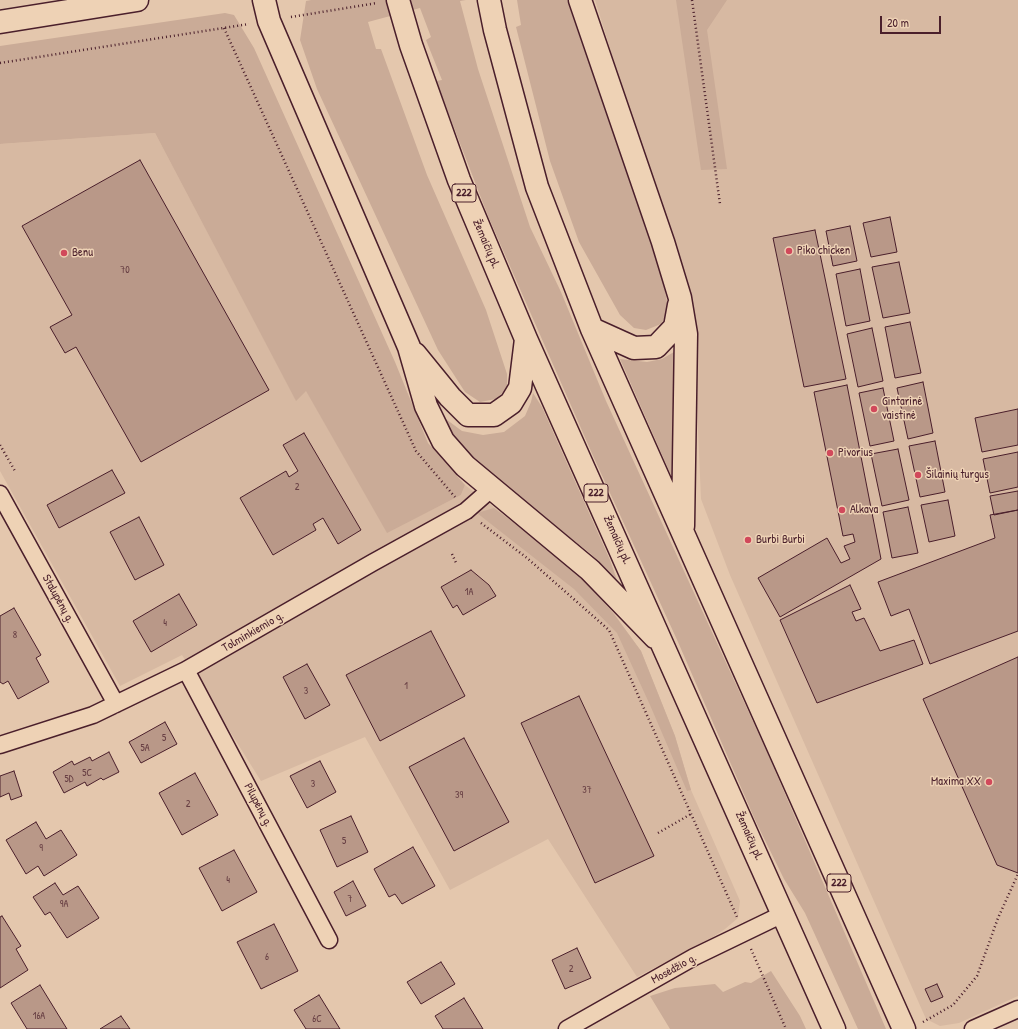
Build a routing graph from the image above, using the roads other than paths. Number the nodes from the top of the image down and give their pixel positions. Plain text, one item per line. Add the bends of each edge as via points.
1 (137, 0) edge
2 (264, 0) edge
3 (489, 0) edge
4 (580, 0) edge
5 (391, 1) edge
6 (0, 22) edge
7 (680, 298) junction
8 (592, 329) junction
9 (526, 339) junction
10 (409, 347) junction
11 (491, 489) junction
12 (0, 494) edge
13 (683, 533) junction
14 (665, 648) junction
15 (186, 670) junction
16 (116, 704) junction
17 (0, 745) edge
18 (784, 914) junction
19 (329, 940) dead end
20 (1018, 1009) edge
21 (910, 1027) edge
22 (567, 1029) edge
23 (834, 1029) edge
24 (973, 1029) edge

1 - 6 main road
2 - 10 main road via 270,21
3 - 8 main road, 222 via 537,187
4 - 7 main road
5 - 9 main road, Žemaičių pl. / 222 via 411,45 459,180
7 - 8 main road via 676,327 656,347 634,348
7 - 13 main road via 686,334
8 - 13 main road, 222
9 - 10 main road via 520,388 511,403 494,415 468,415 450,398
9 - 14 main road, Žemaičių pl. / 222
10 - 11 main road via 426,406 443,441 465,466
11 - 14 main road via 590,570
11 - 15 street, Tolminkiemio g. via 466,511
12 - 16 street, Stalupėnų g.
13 - 21 main road, 222
14 - 18 main road, Žemaičių pl. / 222
15 - 16 street, Tolminkiemio g.
15 - 19 street, Pilupėnų g.
16 - 17 street, Tolminkiemio g. via 93,715
18 - 22 street, Mosėdžio g. via 694,957
18 - 23 main road, Žemaičių pl. / 222
20 - 24 street

